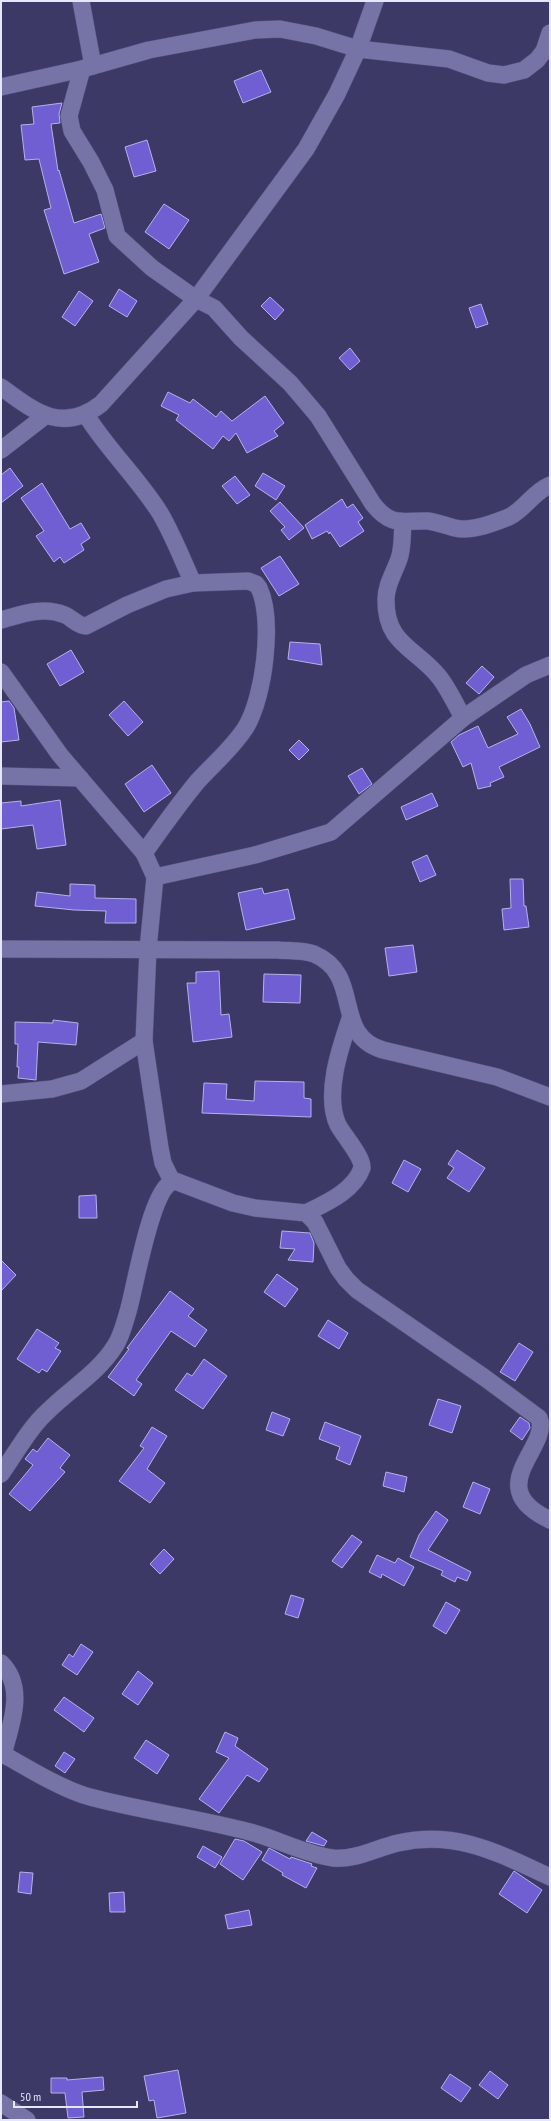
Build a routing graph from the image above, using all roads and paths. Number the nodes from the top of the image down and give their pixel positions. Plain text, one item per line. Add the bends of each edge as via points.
1 (81, 1) edge
2 (375, 1) edge
3 (550, 33) edge
4 (358, 49) junction
5 (87, 67) junction
6 (1, 86) edge
7 (196, 299) junction
8 (1, 387) edge
9 (86, 415) junction
10 (45, 416) junction
11 (1, 450) edge
12 (550, 485) edge
13 (403, 523) junction
14 (192, 583) junction
15 (1, 620) edge
16 (550, 666) edge
17 (1, 672) edge
18 (463, 718) junction
19 (1, 776) edge
20 (80, 778) junction
21 (144, 853) junction
22 (155, 877) junction
23 (1, 949) edge
24 (148, 949) junction
25 (350, 1019) junction
26 (144, 1041) junction
27 (1, 1094) edge
28 (550, 1097) edge
29 (172, 1182) junction
30 (306, 1213) junction
31 (1, 1474) edge
32 (550, 1520) edge
33 (1, 1663) edge
34 (2, 1754) edge
35 (550, 1877) edge
36 (1, 2103) edge
37 (27, 2120) edge

1 - 5 street
2 - 4 street
3 - 4 street via 544,51 537,60 524,70 504,75 488,73 449,59
4 - 5 street via 316,36 280,29 255,30 149,50
4 - 7 street via 337,94 306,149
5 - 6 street
5 - 7 street via 68,116 72,131 105,190 116,232 134,253
7 - 9 street via 101,404
7 - 13 street via 214,308 241,338 290,383 318,416 373,504 384,516
8 - 10 street
9 - 10 street via 60,420
9 - 14 street via 102,440 159,512 172,534
10 - 11 street
12 - 13 street via 508,517 480,526 460,529 430,521
13 - 18 street via 399,558 386,598 390,628 400,642 420,657 441,679
14 - 15 street via 145,596 90,625 81,625 65,615 45,610
14 - 21 street via 248,581 259,588 267,619 267,643 260,684 246,727 197,782
16 - 18 street via 526,675
17 - 20 street via 60,755
18 - 22 street via 331,832 255,855
19 - 20 street
20 - 21 street
21 - 22 street
22 - 24 street
23 - 24 street
24 - 25 street via 284,951 313,954 332,967 340,978
24 - 26 street
25 - 28 street via 364,1039 379,1049 497,1077
25 - 30 street via 337,1062 334,1112 362,1168 346,1189
26 - 27 street via 81,1081 52,1090
26 - 29 street via 160,1148 163,1163
29 - 30 street via 179,1182 233,1203
29 - 31 street via 164,1188 153,1212 128,1313 116,1345 94,1372 38,1420
30 - 32 street via 315,1222 338,1268 357,1290 539,1418 541,1427 522,1475 520,1493 527,1507
33 - 34 street via 10,1674 15,1692 11,1726
34 - 35 street via 89,1797 251,1832 333,1858 353,1857 415,1840 454,1840 478,1846
36 - 37 street

